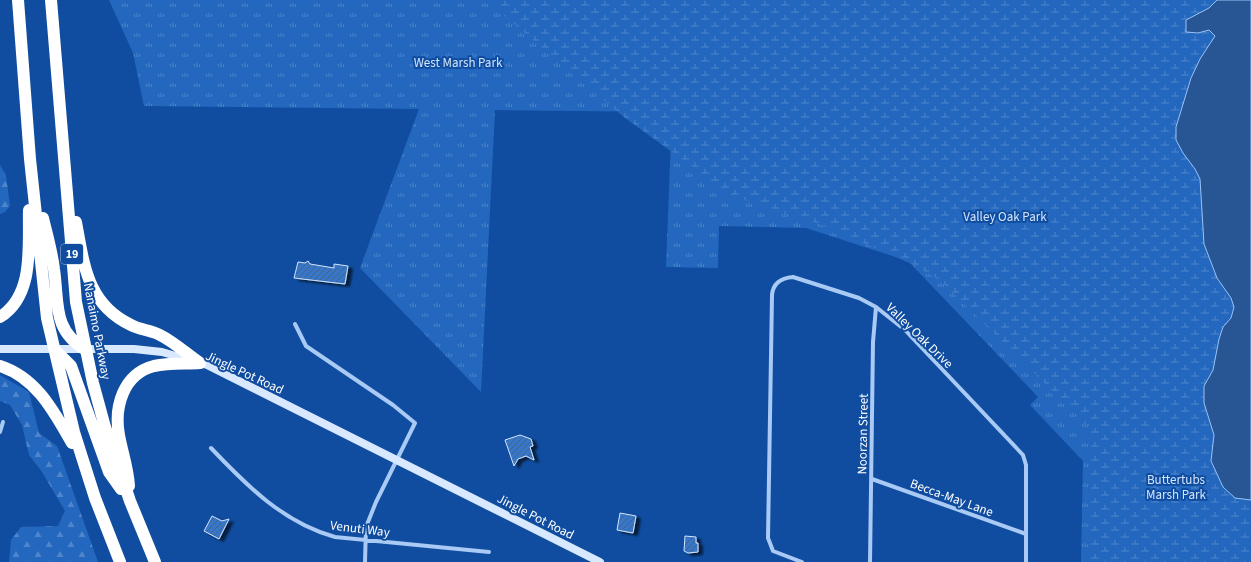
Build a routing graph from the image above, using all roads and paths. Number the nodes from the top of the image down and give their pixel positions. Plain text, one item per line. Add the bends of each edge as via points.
1 (18, 0) edge
2 (51, 0) edge
3 (65, 157) junction
4 (30, 159) junction
5 (876, 306) junction
6 (0, 317) edge
7 (296, 324) dead end
8 (0, 349) edge
9 (55, 350) junction
10 (86, 350) junction
11 (200, 363) junction
12 (0, 366) edge
13 (3, 422) dead end
14 (0, 432) edge
15 (211, 448) dead end
16 (81, 455) junction
17 (396, 460) junction
18 (872, 479) junction
19 (130, 501) junction
20 (1026, 534) junction
21 (365, 540) junction
22 (489, 552) dead end
23 (120, 562) edge
24 (155, 562) edge
25 (364, 562) edge
26 (600, 562) edge
27 (802, 562) edge
28 (870, 562) edge
29 (1026, 562) edge

1 - 4 highway
2 - 3 highway, Nanaimo Parkway / 19
3 - 10 highway, Nanaimo Parkway / 19 via 76,302
3 - 11 highway via 84,263 90,284 99,300 116,316 132,326 160,335
4 - 6 highway via 28,272 19,297
4 - 9 highway via 46,313
4 - 10 highway via 54,269 59,316 70,338
5 - 18 street, Noorzan Street via 873,342
5 - 20 street, Valley Oak Drive via 905,330 1023,455 1026,465
5 - 27 street, Valley Oak Drive via 793,277 778,282 772,291 768,538 773,551
7 - 17 street via 306,346 393,405 415,423
8 - 9 main road, Jingle Pot Road
9 - 10 main road, Jingle Pot Road
9 - 16 highway via 64,396
9 - 19 highway via 71,366 109,472
10 - 11 main road, Jingle Pot Road via 134,349 162,352
10 - 19 highway, Nanaimo Parkway / 19 via 105,427
11 - 17 main road, Jingle Pot Road
11 - 19 highway via 155,366 137,375 124,389 118,422 128,470
12 - 16 highway via 19,375 43,396
13 - 14 street
15 - 21 street, Venuti Way via 245,484 296,523 335,537
16 - 23 highway
17 - 21 street via 370,514
17 - 26 main road, Jingle Pot Road
18 - 20 street, Becca-May Lane
18 - 28 street, Noorzan Street
19 - 24 highway, Nanaimo Parkway / 19
20 - 29 street, Valley Oak Drive
21 - 22 street, Venuti Way
21 - 25 street

